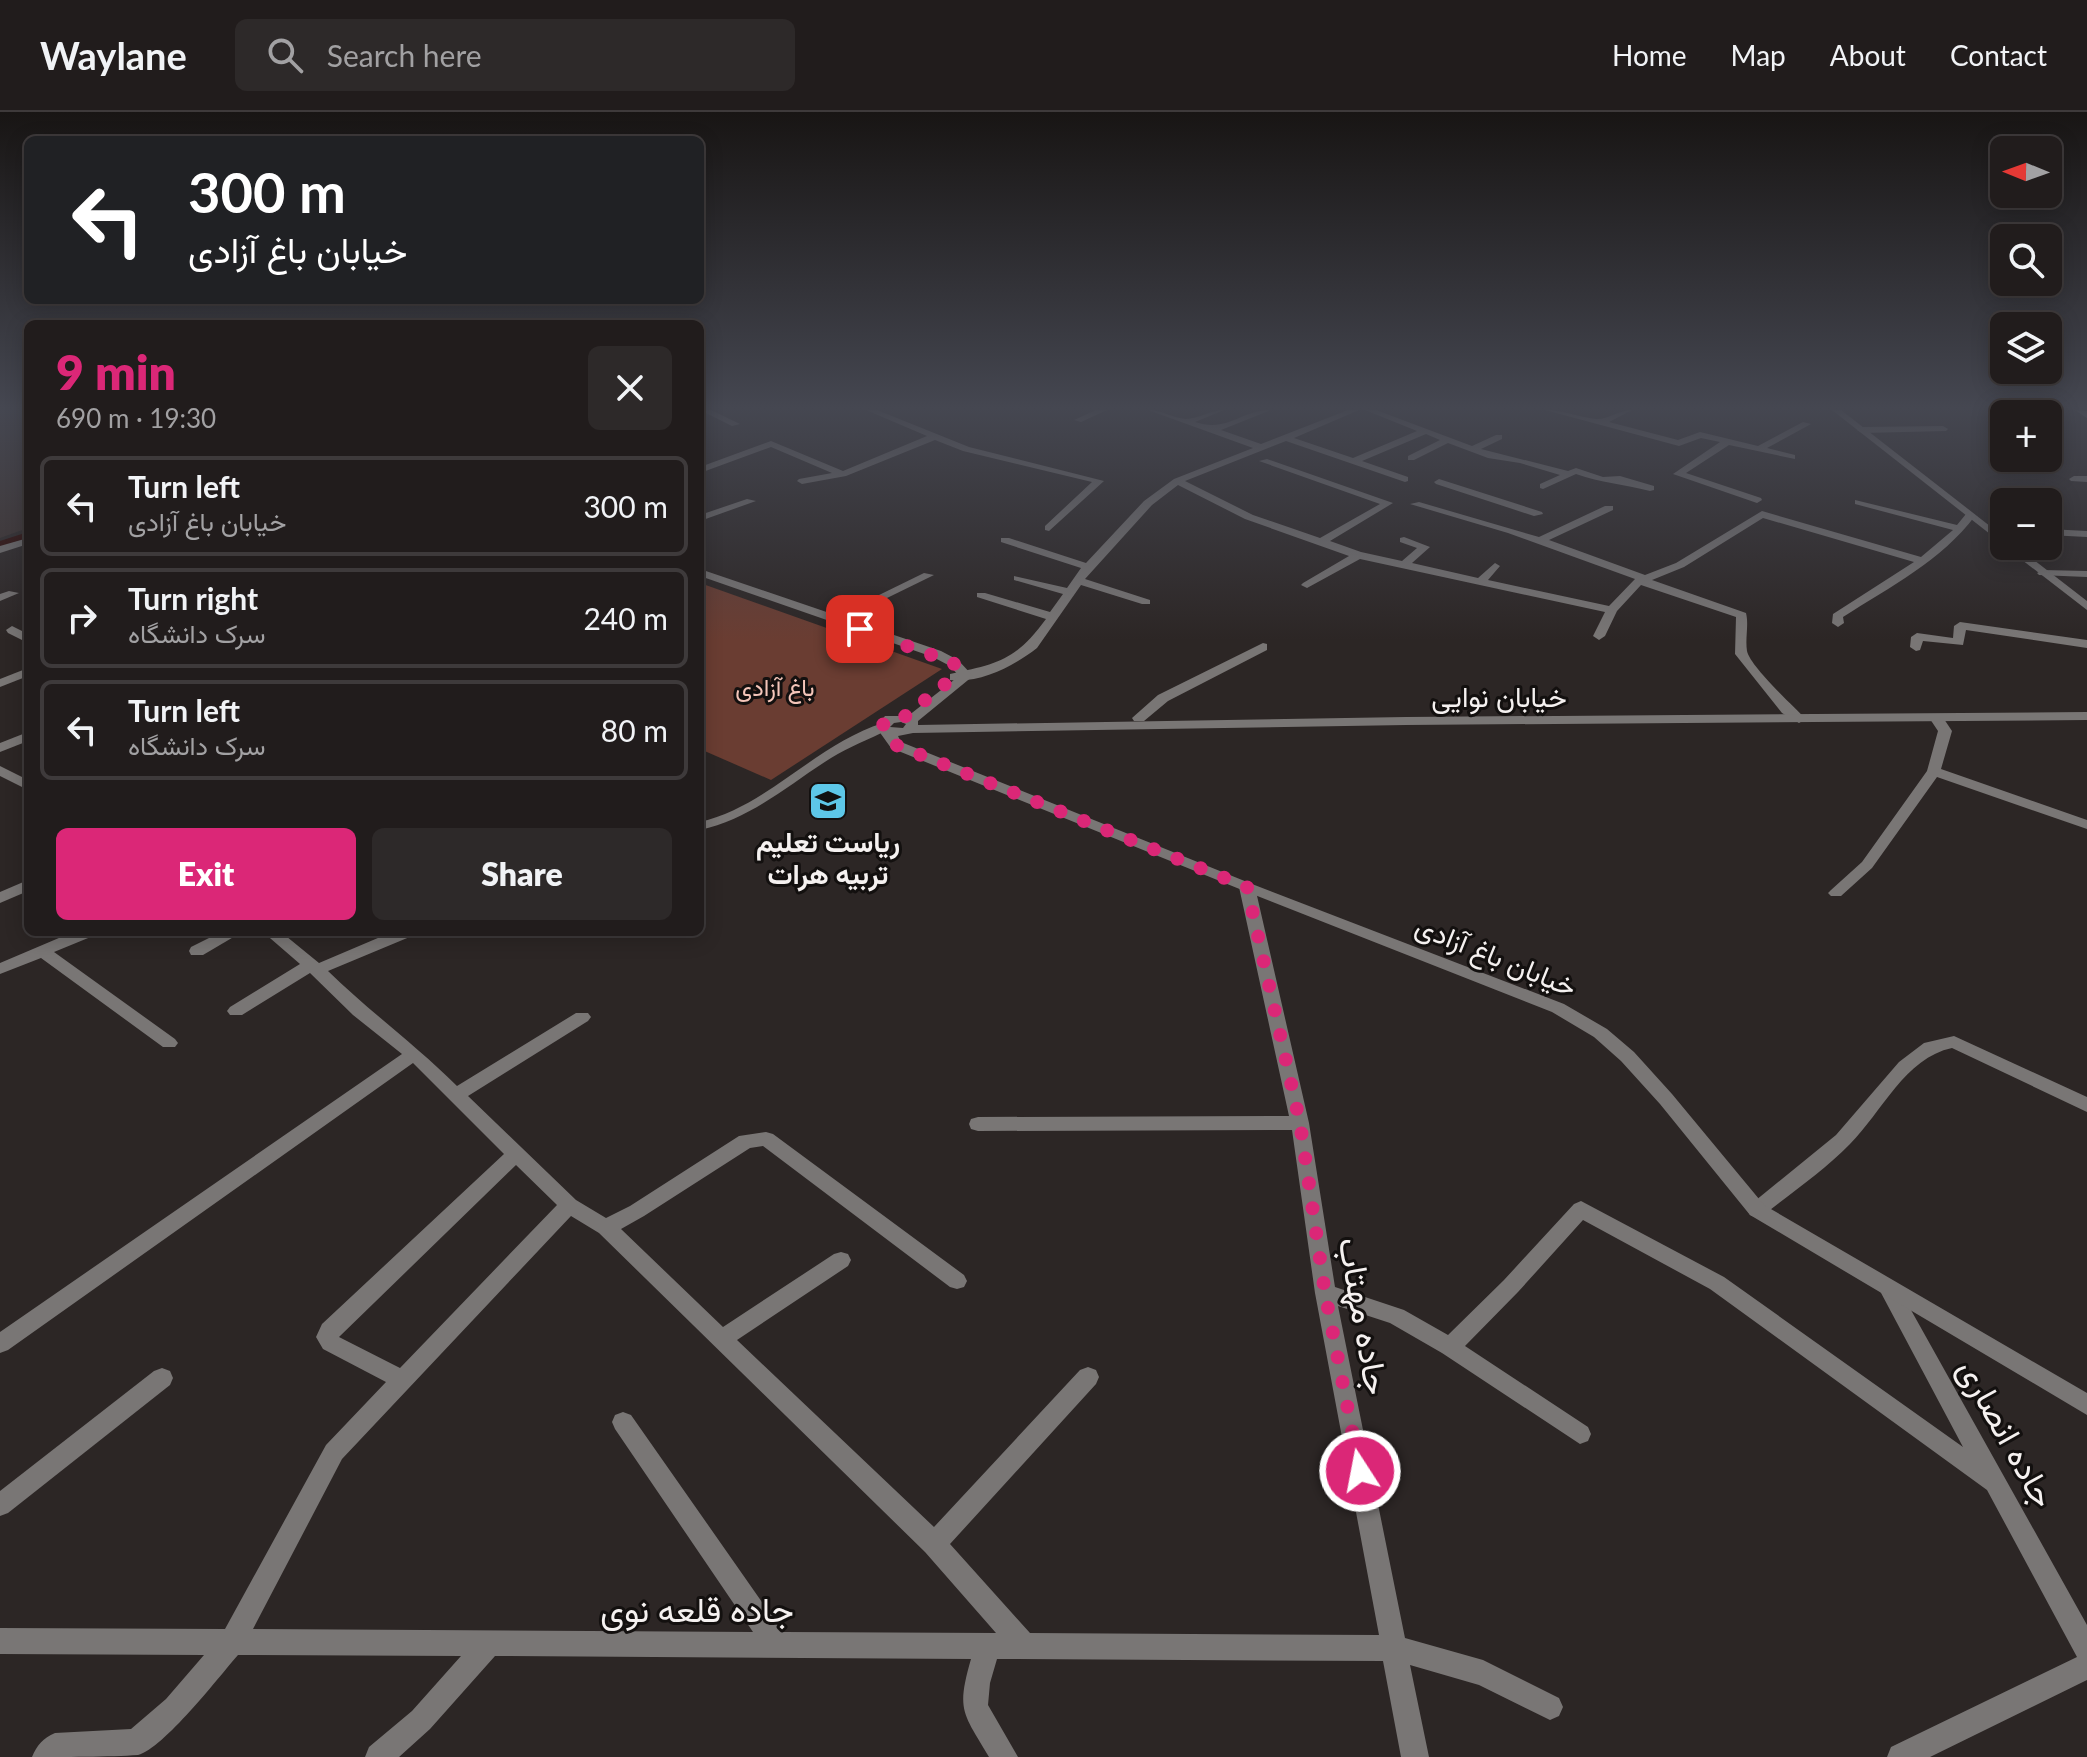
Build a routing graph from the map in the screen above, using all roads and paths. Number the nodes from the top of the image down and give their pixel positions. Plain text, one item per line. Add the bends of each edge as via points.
1 (1093, 487) edge
2 (1169, 487) edge
3 (1189, 487) edge
4 (1340, 487) edge
5 (1454, 487) edge
6 (1646, 487) edge
7 (1717, 487) edge
8 (1933, 487) edge
9 (1650, 488) dead end
10 (1757, 500) dead end
11 (751, 501) dead end
12 (1859, 502) dead end
13 (1415, 504) dead end
14 (1609, 508) dead end
15 (1970, 516) junction
16 (704, 517) edge
17 (1049, 528) dead end
18 (1961, 529) junction
19 (1512, 531) junction
20 (1990, 531) edge
21 (2062, 533) edge
22 (2087, 534) edge
23 (1005, 540) dead end
24 (1404, 540) dead end
25 (1539, 541) junction
26 (24, 542) edge
27 (1321, 542) junction
28 (0, 550) edge
29 (1358, 555) junction
30 (2027, 560) edge
31 (1921, 561) junction
32 (1404, 565) junction
33 (1495, 566) dead end
34 (1088, 567) junction
35 (704, 573) edge
36 (2043, 573) junction
37 (2087, 574) edge
38 (928, 575) dead end
39 (1018, 578) dead end
40 (1078, 580) junction
41 (1643, 580) junction
42 (1479, 583) junction
43 (1307, 585) dead end
44 (1068, 592) junction
45 (13, 593) dead end
46 (981, 595) dead end
47 (0, 598) edge
48 (1146, 602) dead end
49 (2087, 607) edge
50 (1612, 610) junction
51 (1053, 617) junction
52 (834, 620) junction
53 (1838, 623) dead end
54 (12, 630) dead end
55 (1599, 636) dead end
56 (24, 637) edge
57 (2087, 644) edge
58 (1263, 647) dead end
59 (1916, 647) dead end
60 (958, 672) junction
61 (24, 674) edge
62 (0, 683) edge
63 (933, 700) junction
64 (2087, 707) edge
65 (1787, 710) junction
66 (2087, 716) edge
67 (1139, 718) junction
68 (1799, 719) junction
69 (1937, 719) junction
70 (956, 721) junction
71 (908, 722) junction
72 (886, 730) junction
73 (24, 738) edge
74 (0, 748) edge
75 (0, 770) edge
76 (1934, 771) junction
77 (24, 784) edge
78 (2087, 825) edge
79 (704, 826) edge
80 (24, 887) edge
81 (1247, 887) junction
82 (1836, 893) dead end
83 (0, 898) edge
84 (78, 936) edge
85 (226, 936) edge
86 (276, 936) edge
87 (395, 936) edge
88 (42, 951) junction
89 (197, 951) dead end
90 (314, 967) junction
91 (0, 969) edge
92 (236, 1011) dead end
93 (582, 1017) dead end
94 (169, 1043) dead end
95 (414, 1054) junction
96 (456, 1095) junction
97 (2087, 1105) edge
98 (1300, 1123) junction
99 (978, 1124) dead end
100 (517, 1153) junction
101 (569, 1205) junction
102 (1757, 1210) junction
103 (606, 1227) junction
104 (841, 1260) dead end
105 (957, 1281) dead end
106 (1890, 1291) junction
107 (1325, 1293) junction
108 (722, 1339) junction
109 (0, 1344) edge
110 (1450, 1347) junction
111 (1088, 1377) dead end
112 (162, 1378) dead end
113 (400, 1379) junction
114 (2087, 1405) edge
115 (623, 1422) dead end
116 (1580, 1434) dead end
117 (1994, 1482) junction
118 (0, 1505) edge
119 (934, 1544) junction
120 (0, 1641) edge
121 (233, 1641) junction
122 (490, 1643) junction
123 (776, 1644) junction
124 (988, 1644) junction
125 (1022, 1644) junction
126 (1394, 1648) junction
127 (2087, 1650) edge
128 (2087, 1666) edge
129 (1550, 1707) dead end
130 (46, 1757) edge
131 (379, 1757) edge
132 (1004, 1757) edge
133 (1415, 1757) edge
134 (1901, 1757) edge

1 - 17 street
2 - 34 street
3 - 27 street via 1249,517
4 - 27 street via 1388,503
5 - 19 street via 1538,514
6 - 9 street
7 - 10 street
8 - 15 street
11 - 16 street
12 - 18 street
13 - 19 street
14 - 25 street
15 - 18 street
15 - 20 street
18 - 31 street
19 - 25 street
21 - 22 street
23 - 34 street
24 - 32 street via 1425,547
25 - 41 street
26 - 28 street
27 - 29 street
29 - 32 street
29 - 43 street
30 - 36 street
31 - 41 street via 1762,514 1680,565
31 - 53 street via 1837,616
32 - 42 street
33 - 42 street
34 - 40 street
35 - 52 street
36 - 37 street
36 - 49 street
38 - 52 street
39 - 44 street
40 - 44 street
40 - 48 street
41 - 50 street
41 - 65 street via 1742,615 1741,654
42 - 50 street
44 - 51 street
45 - 47 street
46 - 51 street
50 - 55 street
51 - 60 street via 1022,655 982,673
52 - 60 street via 937,654
54 - 56 street
57 - 59 street via 1960,626 1959,642 1917,637
58 - 67 street via 1163,698
60 - 63 street
60 - 71 street
61 - 62 street
63 - 70 street via 933,712
63 - 71 street
64 - 65 street, خیابان نوایی
65 - 67 street, خیابان نوایی
65 - 68 street
66 - 69 street, خیابان نوایی
67 - 70 street, خیابان نوایی
68 - 69 street, خیابان نوایی
68 - 71 street, خیابان نوایی
69 - 76 street via 1945,731
70 - 71 street, خیابان نوایی
71 - 72 street
72 - 79 street via 833,752 741,810
72 - 81 street, خیابان باغ آزادی via 896,745
73 - 74 street
75 - 77 street
76 - 78 street
76 - 82 street via 1867,865
80 - 83 street
81 - 98 street, جاده مهتاب
81 - 102 street, خیابان باغ آزادی via 1558,1008 1604,1036 1650,1079
84 - 88 street
85 - 89 street
86 - 90 street
87 - 90 street
88 - 91 street
88 - 94 street
90 - 92 street
90 - 95 street
93 - 96 street
95 - 96 street
95 - 109 street
96 - 100 street
97 - 102 street via 1954,1042 1930,1047 1905,1066 1843,1140
98 - 99 street
98 - 107 street, جاده مهتاب
100 - 101 street
100 - 113 street via 330,1330 331,1343
101 - 103 street
101 - 113 street
102 - 106 street, خیابان باغ آزادی
103 - 105 street via 746,1141 766,1139
103 - 108 street
104 - 108 street
106 - 114 street, خیابان باغ آزادی
106 - 117 street, جاده انصاری
107 - 110 street via 1397,1316
107 - 126 street, جاده مهتاب
108 - 119 street
110 - 116 street
110 - 117 street via 1581,1209 1717,1283
111 - 119 street
112 - 118 street
113 - 121 street via 334,1452
115 - 123 street
117 - 127 street, جاده انصاری
119 - 125 street
120 - 121 street, جاده قلعه نوی
121 - 122 street, جاده قلعه نوی
121 - 130 street via 175,1708 136,1742 55,1747
122 - 123 street, جاده قلعه نوی
122 - 131 street via 421,1720
123 - 124 street, جاده قلعه نوی
124 - 125 street, جاده قلعه نوی
124 - 132 street via 975,1708
125 - 126 street, جاده قلعه نوی
126 - 129 street, جاده قلعه نوی via 1483,1673
126 - 133 street, جاده مهتاب
128 - 134 street

